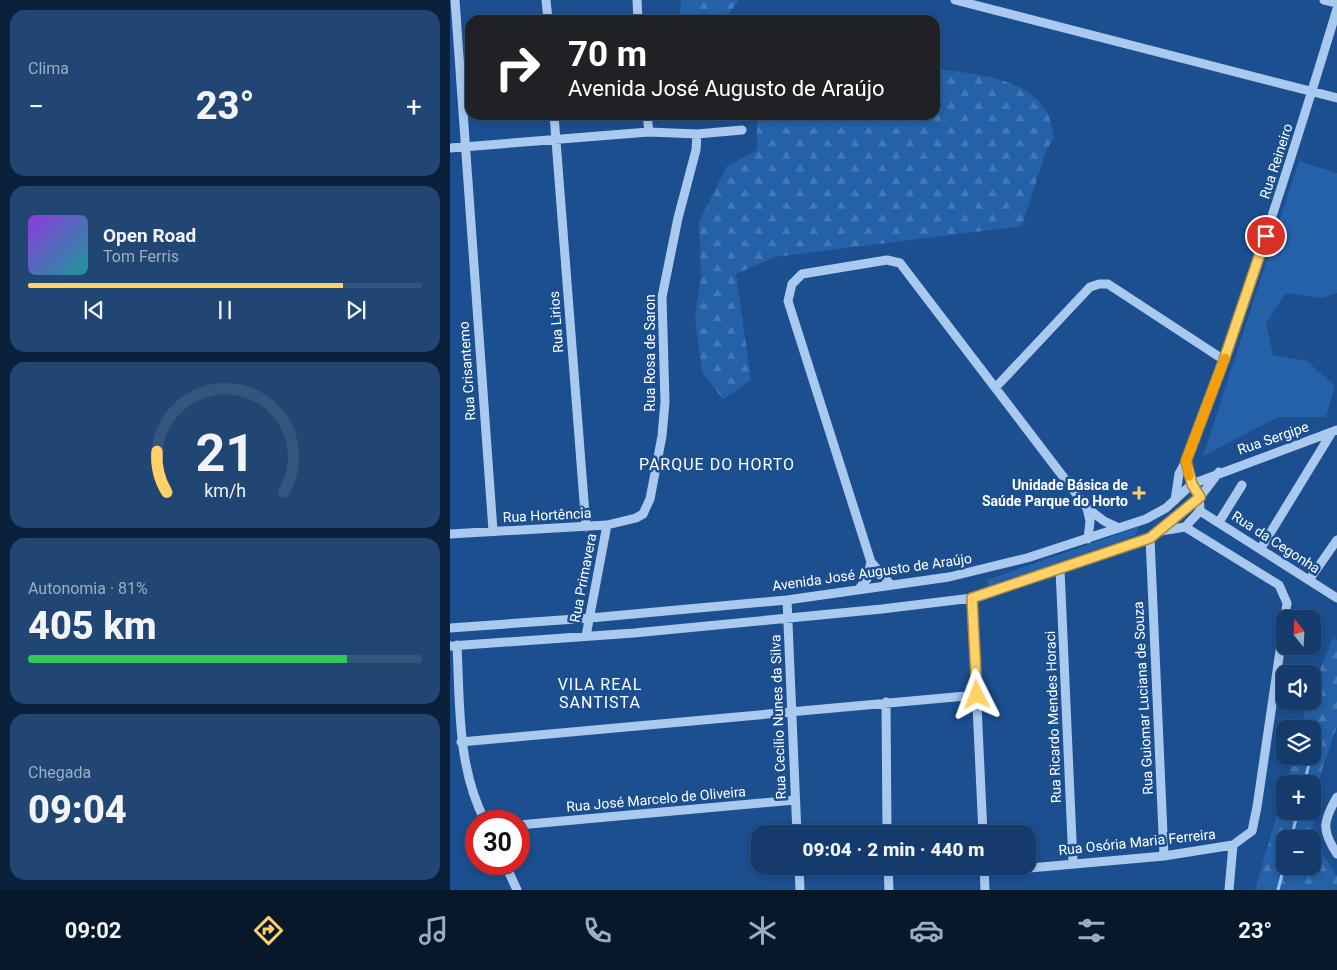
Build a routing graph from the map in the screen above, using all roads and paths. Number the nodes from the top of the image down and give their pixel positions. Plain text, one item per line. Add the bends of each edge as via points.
1 (455, 0) edge
2 (546, 0) edge
3 (637, 0) edge
4 (956, 0) edge
5 (1324, 0) edge
6 (1337, 3) edge
7 (1337, 9) edge
8 (548, 15) edge
9 (638, 15) edge
10 (1312, 91) junction
11 (1337, 98) edge
12 (554, 120) edge
13 (648, 120) edge
14 (742, 130) dead end
15 (649, 132) junction
16 (697, 134) junction
17 (556, 140) junction
18 (465, 147) junction
19 (450, 148) edge
20 (1224, 360) junction
21 (996, 387) junction
22 (1334, 431) edge
23 (1186, 461) junction
24 (1219, 472) junction
25 (1192, 484) junction
26 (1242, 485) dead end
27 (1200, 497) junction
28 (1175, 500) junction
29 (1088, 508) junction
30 (1200, 511) junction
31 (643, 514) joint
32 (1219, 522) junction
33 (607, 525) junction
34 (586, 527) junction
35 (1185, 527) junction
36 (1119, 528) junction
37 (493, 531) junction
38 (1161, 531) junction
39 (450, 534) edge
40 (1150, 538) junction
41 (1088, 539) junction
42 (1337, 540) edge
43 (1261, 548) junction
44 (870, 562) junction
45 (1060, 569) junction
46 (1309, 580) junction
47 (891, 585) junction
48 (860, 589) junction
49 (972, 598) junction
50 (1337, 598) edge
51 (787, 602) junction
52 (590, 618) junction
53 (788, 618) junction
54 (450, 628) edge
55 (586, 636) junction
56 (453, 646) edge
57 (977, 695) junction
58 (886, 702) junction
59 (793, 710) junction
60 (461, 742) junction
61 (1337, 797) edge
62 (795, 800) junction
63 (481, 810) edge
64 (530, 825) edge
65 (796, 825) edge
66 (887, 825) edge
67 (983, 825) edge
68 (1233, 845) junction
69 (1337, 854) edge
70 (1164, 856) junction
71 (1073, 863) junction
72 (1036, 866) edge
73 (510, 875) edge
74 (799, 875) edge
75 (888, 875) edge
76 (985, 875) edge
77 (517, 890) edge
78 (800, 890) edge
79 (889, 890) edge
80 (985, 890) edge
81 (1229, 890) edge

1 - 18 street, Rua Crisantemo
2 - 8 street
3 - 9 street
4 - 10 street
5 - 6 street
7 - 10 street, Rua Reineiro
10 - 11 street
10 - 20 street, Rua Reineiro
12 - 17 street, Rua Lirios
13 - 15 street
14 - 16 street
15 - 16 street
15 - 17 street
16 - 31 street, Rua Rosa de Saron via 662,297 665,402 650,499
17 - 18 street
17 - 34 street, Rua Lirios
18 - 19 street
18 - 37 street, Rua Crisantemo
20 - 21 street via 1108,284 1099,284 1090,287
20 - 23 street, Rua Reineiro
21 - 29 street
21 - 44 street via 900,263 887,260 802,274 796,278 788,301
22 - 24 street, Rua Sergipe
22 - 43 street
23 - 25 street
23 - 28 street, Rua Reineiro via 1179,474
24 - 25 street, Avenida José Augusto de Araújo
24 - 27 street
25 - 27 street
25 - 28 street, Avenida José Augusto de Araújo
26 - 32 street
27 - 30 street
27 - 38 street
28 - 36 street, Avenida José Augusto de Araújo via 1146,519
29 - 36 street
29 - 41 street
30 - 32 street, Rua da Cegonha
30 - 35 street
31 - 33 street, Rua Hortência
32 - 43 street, Rua da Cegonha
33 - 34 street, Rua Hortência
33 - 52 street, Rua Primavera
34 - 37 street, Rua Hortência
35 - 38 street
35 - 68 street via 1279,585 1287,603 1252,830
36 - 41 street, Avenida José Augusto de Araújo
37 - 39 street, Rua Hortência
38 - 40 street
40 - 45 street
40 - 70 street, Rua Guiomar Luciana de Souza
41 - 47 street, Avenida José Augusto de Araújo via 949,577
42 - 46 street
43 - 46 street, Rua da Cegonha
44 - 47 street
44 - 48 street via 869,573
45 - 49 street
45 - 71 street, Rua Ricardo Mendes Horaci
46 - 50 street, Rua da Cegonha
47 - 48 street, Avenida José Augusto de Araújo
48 - 51 street, Avenida José Augusto de Araújo
49 - 53 street
49 - 57 street
51 - 52 street, Avenida José Augusto de Araújo
51 - 53 street, Rua Cecilio Nunes da Silva
52 - 54 street, Avenida José Augusto de Araújo
52 - 55 street, Rua Primavera
53 - 55 street
53 - 59 street, Rua Cecilio Nunes da Silva
55 - 56 street
56 - 60 street
57 - 58 street
57 - 67 street
58 - 59 street
58 - 66 street
59 - 60 street
59 - 62 street, Rua Cecilio Nunes da Silva
60 - 63 street via 466,774
61 - 69 street via 1325,816 1328,838
62 - 64 street, Rua José Marcelo de Oliveira
62 - 65 street, Rua Cecilio Nunes da Silva
68 - 70 street, Rua Osória Maria Ferreira
68 - 81 street
70 - 71 street, Rua Osória Maria Ferreira
71 - 72 street, Rua Osória Maria Ferreira
73 - 77 street
74 - 78 street
75 - 79 street
76 - 80 street

